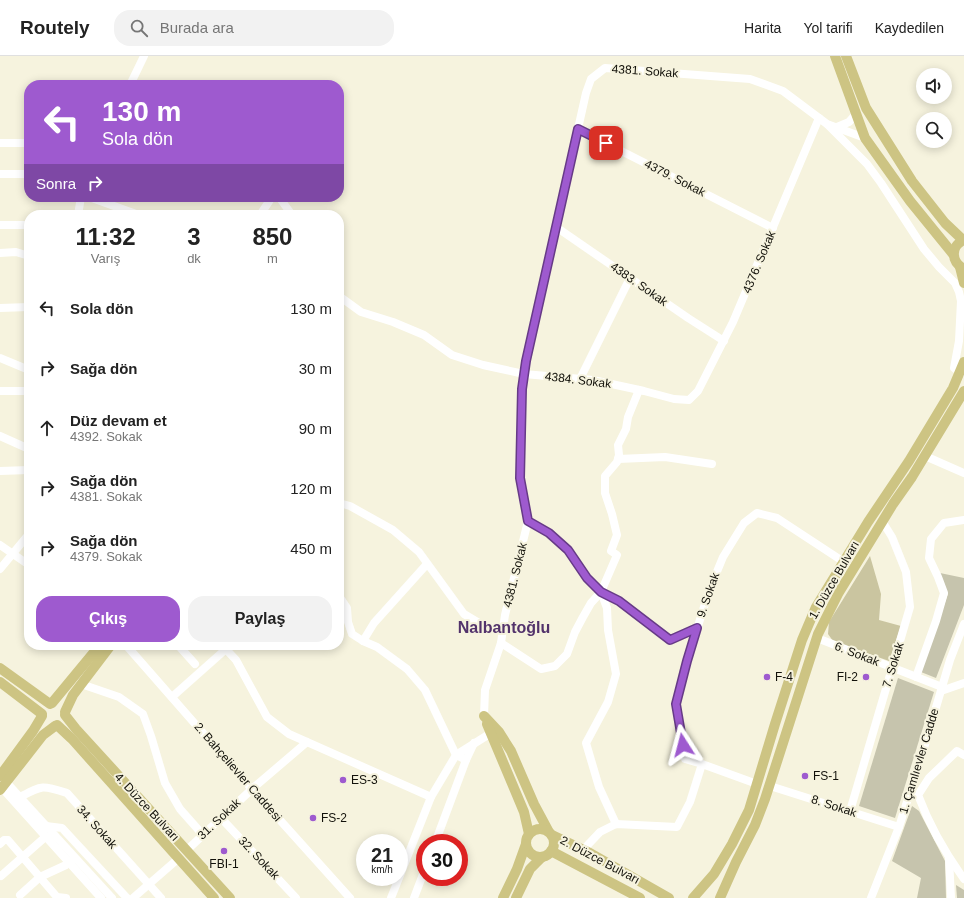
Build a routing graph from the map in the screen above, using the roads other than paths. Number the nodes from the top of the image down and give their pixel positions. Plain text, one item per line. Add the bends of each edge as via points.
1 (144, 56) edge
2 (835, 56) edge
3 (846, 56) edge
4 (133, 80) edge
5 (856, 114) junction
6 (819, 118) junction
7 (827, 124) junction
8 (837, 127) junction
9 (578, 129) junction
10 (865, 138) junction
11 (0, 143) edge
12 (24, 143) edge
13 (0, 174) edge
14 (24, 174) edge
15 (103, 202) edge
16 (125, 210) edge
17 (0, 225) edge
18 (24, 225) edge
19 (556, 227) junction
20 (773, 228) junction
21 (963, 240) edge
22 (0, 253) edge
23 (24, 254) edge
24 (953, 254) junction
25 (962, 268) edge
26 (630, 278) junction
27 (964, 283) edge
28 (344, 300) edge
29 (24, 307) edge
30 (0, 308) edge
31 (724, 341) junction
32 (0, 358) edge
33 (964, 362) edge
34 (24, 368) edge
35 (961, 373) junction
36 (524, 374) junction
37 (580, 379) junction
38 (639, 390) junction
39 (0, 391) edge
40 (964, 391) edge
41 (24, 392) edge
42 (689, 400) joint
43 (0, 436) edge
44 (24, 448) edge
45 (925, 456) junction
46 (618, 459) junction
47 (712, 464) dead end
48 (24, 470) edge
49 (0, 471) edge
50 (964, 473) edge
51 (344, 504) edge
52 (964, 520) edge
53 (528, 521) junction
54 (882, 521) junction
55 (24, 539) edge
56 (0, 544) edge
57 (12, 552) junction
58 (24, 561) edge
59 (844, 562) junction
60 (427, 564) junction
61 (0, 569) edge
62 (601, 592) junction
63 (344, 605) edge
64 (964, 624) edge
65 (697, 628) junction
66 (502, 631) junction
67 (817, 638) junction
68 (363, 641) junction
69 (501, 643) junction
70 (96, 650) edge
71 (107, 650) edge
72 (130, 650) edge
73 (182, 650) edge
74 (221, 650) edge
75 (227, 650) edge
76 (195, 664) dead end
77 (0, 668) edge
78 (892, 668) junction
79 (916, 677) junction
80 (0, 682) edge
81 (964, 683) edge
82 (81, 684) junction
83 (941, 689) junction
84 (172, 697) junction
85 (51, 703) junction
86 (65, 713) junction
87 (42, 715) junction
88 (484, 716) joint
89 (56, 726) junction
90 (495, 733) junction
91 (307, 742) junction
92 (475, 743) junction
93 (24, 752) junction
94 (456, 755) junction
95 (964, 755) edge
96 (466, 760) junction
97 (702, 764) junction
98 (2, 784) edge
99 (757, 784) junction
100 (770, 786) junction
101 (252, 789) junction
102 (914, 793) junction
103 (20, 797) junction
104 (431, 797) junction
105 (850, 811) junction
106 (221, 818) junction
107 (616, 824) junction
108 (46, 826) junction
109 (899, 827) junction
110 (550, 833) junction
111 (438, 834) edge
112 (529, 834) junction
113 (203, 835) junction
114 (43, 839) dead end
115 (0, 844) edge
116 (526, 844) junction
117 (187, 850) junction
118 (583, 850) junction
119 (551, 851) junction
120 (949, 855) junction
121 (542, 856) junction
122 (23, 857) junction
123 (179, 858) junction
124 (72, 860) junction
125 (1, 876) dead end
126 (40, 877) junction
127 (964, 879) edge
128 (149, 884) junction
129 (419, 886) edge
130 (20, 895) dead end
131 (57, 898) edge
132 (66, 898) edge
133 (101, 898) edge
134 (112, 898) edge
135 (127, 898) edge
136 (133, 898) edge
137 (161, 898) edge
138 (214, 898) edge
139 (230, 898) edge
140 (296, 898) edge
141 (350, 898) edge
142 (392, 898) edge
143 (414, 898) edge
144 (502, 898) edge
145 (517, 898) edge
146 (640, 898) edge
147 (669, 898) edge
148 (693, 898) edge
149 (720, 898) edge
150 (871, 898) edge
151 (951, 898) edge

1 - 4 street
2 - 5 main road
3 - 21 main road via 866,108 908,175 938,214
5 - 8 street via 849,122
5 - 10 main road
6 - 7 street, 4381. Sokak
6 - 9 street, 4381. Sokak via 782,91 750,79 605,68 591,79
6 - 20 street, 4376. Sokak
7 - 8 street, 4381. Sokak
7 - 35 street via 866,164 924,249 955,283 961,301 959,341 954,368
8 - 10 street, 4381. Sokak
9 - 19 street, 4381. Sokak
9 - 20 street, 4379. Sokak
10 - 24 main road via 910,201
11 - 12 street
13 - 14 street
15 - 16 street
17 - 18 street
19 - 26 street, 4383. Sokak
19 - 36 street, 4381. Sokak
20 - 31 street, 4376. Sokak
21 - 24 main road via 956,245
22 - 23 street
24 - 25 main road
25 - 27 main road
26 - 31 street, 4383. Sokak
26 - 37 street
28 - 36 street, 4384. Sokak via 361,312 393,322 424,336 452,355
29 - 30 street
31 - 42 street, 4376. Sokak via 698,391
32 - 34 street
33 - 35 main road, 1. Düzce Bulvarı
35 - 59 main road, 1. Düzce Bulvarı via 909,461
36 - 37 street, 4384. Sokak
36 - 53 street, 4381. Sokak via 520,478
37 - 38 street, 4384. Sokak
38 - 42 street, 4384. Sokak
38 - 46 street via 618,445
39 - 41 street
40 - 45 main road, 1. Düzce Bulvarı
43 - 44 street
45 - 50 street
45 - 54 main road, 1. Düzce Bulvarı
46 - 47 street via 665,457
46 - 62 street via 605,476 605,494 617,535 611,552 617,555
48 - 49 street
51 - 60 street via 393,530 419,552
52 - 79 street via 944,523 931,539 929,558 944,593
53 - 62 street via 549,533 568,550 587,578
53 - 66 street, 4381. Sokak
54 - 67 main road, 1. Düzce Bulvarı via 838,594
54 - 78 street, 7. Sokak via 892,537 906,572 910,607
55 - 57 street
56 - 57 street
57 - 58 street
57 - 61 street
59 - 65 street, 9. Sokak via 777,518 757,513 744,523 722,557
59 - 99 main road, 1. Düzce Bulvarı via 816,607 802,640
60 - 66 street via 464,614 479,623
60 - 68 street via 374,623
62 - 65 street via 619,601 670,640
62 - 69 street via 591,602 580,622 567,654 555,666 541,669
62 - 107 street via 607,608 616,674 608,702 586,743 599,787
63 - 68 street via 352,634
64 - 83 street, 1. Çamlıevler Cadde
65 - 97 street, 9. Sokak via 676,704 685,759
66 - 69 street, 4381. Sokak
67 - 78 street, 6. Sokak
67 - 100 main road, 1. Düzce Bulvarı
68 - 94 street via 407,669 425,690
69 - 88 street, 4381. Sokak via 484,690
70 - 85 main road
71 - 82 main road
72 - 84 street, 2. Bahçelievler Caddesi
73 - 76 street
74 - 84 street
75 - 91 street via 236,660 267,717 289,734
77 - 85 main road
78 - 79 street, 6. Sokak
78 - 105 street, 7. Sokak
79 - 83 street, 6. Sokak
80 - 87 main road
81 - 83 street
82 - 86 main road
82 - 113 street via 119,697 143,714 165,783 180,809
83 - 102 street, 1. Çamlıevler Cadde
84 - 101 street, 2. Bahçelievler Caddesi
85 - 86 main road via 62,706
85 - 87 main road
86 - 89 main road via 63,721
86 - 117 main road, 4. Düzce Bulvarı via 76,729
87 - 89 main road via 48,724
87 - 93 main road
88 - 90 main road
89 - 93 main road
89 - 123 main road, 4. Düzce Bulvarı via 72,739
90 - 92 street
90 - 110 main road via 511,751
90 - 112 main road via 524,812
91 - 101 street, 31. Sokak
91 - 104 street
92 - 94 street
92 - 96 street
93 - 98 main road
94 - 96 street
94 - 104 street
95 - 102 street via 957,751
96 - 111 street
97 - 99 street, 9. Sokak
97 - 107 street via 690,802 677,827
98 - 103 street
98 - 124 street
99 - 148 main road, 1. Düzce Bulvarı via 749,810 732,844 714,874
100 - 105 street, 8. Sokak
100 - 149 main road, 1. Düzce Bulvarı via 755,825
101 - 106 street, 31. Sokak
101 - 141 street, 2. Bahçelievler Caddesi
102 - 109 street, 1. Çamlıevler Cadde
102 - 120 street
103 - 108 street
103 - 128 street, 34. Sokak via 46,786 67,793
104 - 142 street
105 - 109 street, 8. Sokak
106 - 113 street, 31. Sokak
106 - 140 street, 32. Sokak
107 - 118 street via 600,832
108 - 124 street
108 - 135 street via 62,828
109 - 150 street, 1. Çamlıevler Cadde
110 - 112 main road via 536,829
110 - 118 main road, 2. Düzce Bulvarı
110 - 119 main road via 554,843
112 - 116 main road
113 - 117 street, 31. Sokak
114 - 122 street
115 - 122 street via 8,840
116 - 121 main road via 533,855
116 - 144 main road
117 - 139 main road, 4. Düzce Bulvarı
118 - 147 main road, 2. Düzce Bulvarı
119 - 121 main road
119 - 146 main road, 2. Düzce Bulvarı
120 - 127 street
120 - 151 street
121 - 145 main road via 530,869
122 - 125 street
122 - 126 street
123 - 128 street
123 - 138 main road, 4. Düzce Bulvarı
124 - 126 street
124 - 133 street
124 - 134 street
126 - 130 street
126 - 131 street
128 - 136 street
128 - 137 street, 34. Sokak
129 - 143 street
131 - 132 street

